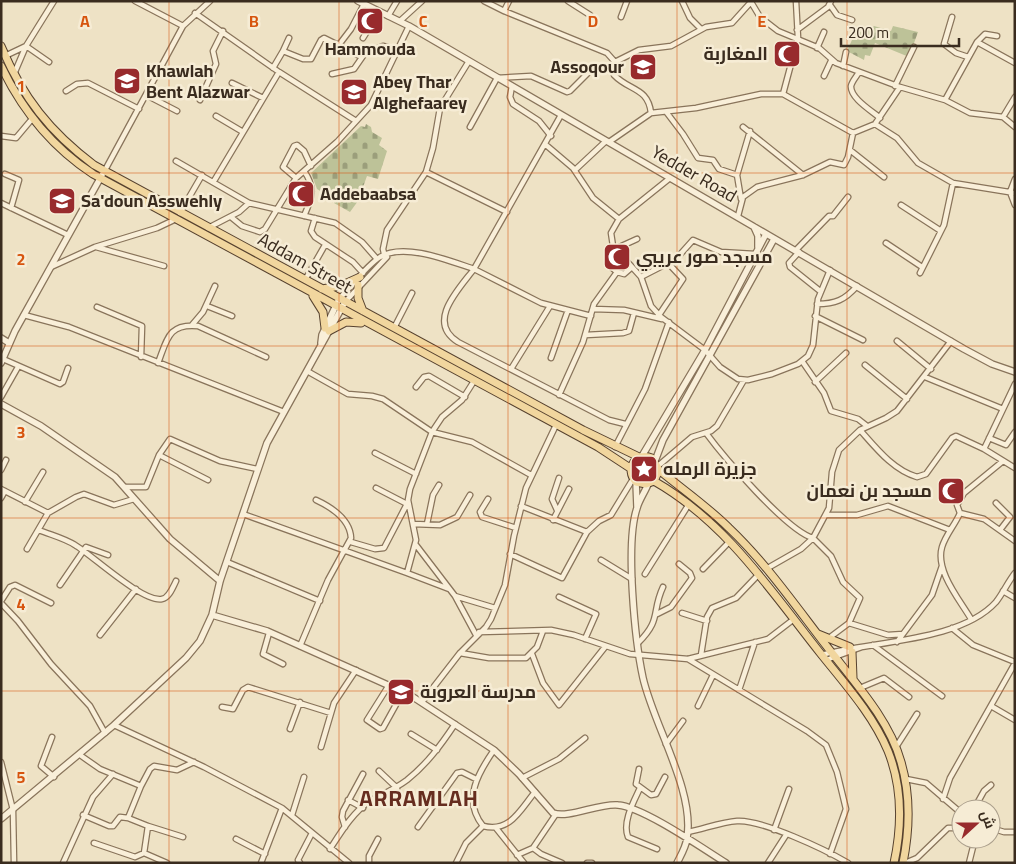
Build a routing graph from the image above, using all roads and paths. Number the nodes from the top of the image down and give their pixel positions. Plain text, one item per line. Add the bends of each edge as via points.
1 (54, 1) edge
2 (135, 1) edge
3 (210, 1) edge
4 (397, 1) edge
5 (422, 1) edge
6 (484, 1) edge
7 (509, 1) edge
8 (568, 1) edge
9 (627, 1) edge
10 (682, 1) edge
11 (796, 1) edge
12 (750, 2) edge
13 (361, 3) edge
14 (831, 3) edge
15 (504, 11) junction
16 (380, 12) junction
17 (195, 13) junction
18 (590, 15) dead end
19 (388, 16) junction
20 (621, 17) dead end
21 (952, 17) dead end
22 (852, 20) dead end
23 (400, 21) junction
24 (183, 26) junction
25 (409, 26) junction
26 (702, 29) junction
27 (797, 30) junction
28 (223, 31) junction
29 (824, 32) dead end
30 (997, 36) dead end
31 (289, 38) dead end
32 (363, 38) dead end
33 (798, 38) junction
34 (976, 42) junction
35 (1, 46) edge
36 (26, 46) junction
37 (338, 46) junction
38 (914, 47) dead end
39 (817, 48) junction
40 (398, 50) junction
41 (282, 51) junction
42 (846, 52) dead end
43 (6, 56) junction
44 (363, 56) junction
45 (968, 58) junction
46 (469, 61) junction
47 (832, 61) junction
48 (49, 62) dead end
49 (615, 62) junction
50 (1015, 63) edge
51 (1, 66) edge
52 (843, 66) junction
53 (273, 68) junction
54 (278, 72) junction
55 (589, 72) dead end
56 (859, 72) junction
57 (14, 74) junction
58 (332, 74) dead end
59 (824, 76) dead end
60 (497, 78) junction
61 (232, 83) dead end
62 (512, 86) junction
63 (897, 87) junction
64 (66, 91) dead end
65 (783, 94) junction
66 (146, 95) junction
67 (1015, 97) edge
68 (263, 98) junction
69 (200, 100) dead end
70 (945, 100) junction
71 (139, 109) junction
72 (177, 111) dead end
73 (667, 113) junction
74 (651, 114) junction
75 (561, 115) junction
76 (216, 116) dead end
77 (1003, 117) junction
78 (880, 118) junction
79 (32, 119) junction
80 (356, 121) junction
81 (876, 124) junction
82 (470, 126) dead end
83 (744, 127) dead end
84 (1015, 127) edge
85 (750, 131) junction
86 (243, 132) junction
87 (853, 133) junction
88 (1, 136) edge
89 (551, 136) junction
90 (608, 141) junction
91 (546, 145) junction
92 (850, 150) junction
93 (176, 161) dead end
94 (311, 166) junction
95 (574, 170) junction
96 (304, 171) junction
97 (426, 172) junction
98 (5, 174) dead end
99 (102, 175) junction
100 (202, 175) junction
101 (737, 175) junction
102 (803, 175) junction
103 (884, 177) dead end
104 (296, 178) junction
105 (670, 178) junction
106 (1015, 179) edge
107 (214, 181) junction
108 (952, 183) junction
109 (1013, 193) edge
110 (848, 197) dead end
111 (742, 200) junction
112 (1, 203) edge
113 (249, 203) junction
114 (901, 205) dead end
115 (1015, 205) edge
116 (11, 208) junction
117 (276, 210) junction
118 (507, 212) junction
119 (178, 216) junction
120 (304, 216) junction
121 (738, 216) junction
122 (231, 217) junction
123 (315, 218) junction
124 (619, 218) junction
125 (752, 226) junction
126 (208, 228) junction
127 (941, 231) junction
128 (766, 234) junction
129 (68, 235) junction
130 (637, 239) dead end
131 (774, 239) junction
132 (886, 243) dead end
133 (783, 244) junction
134 (326, 245) junction
135 (95, 247) junction
136 (615, 249) junction
137 (797, 251) junction
138 (756, 252) junction
139 (764, 254) junction
140 (385, 256) junction
141 (377, 259) junction
142 (668, 263) junction
143 (164, 266) dead end
144 (922, 266) junction
145 (51, 267) junction
146 (632, 267) junction
147 (474, 269) junction
148 (830, 270) junction
149 (617, 272) junction
150 (920, 273) dead end
151 (362, 275) junction
152 (641, 277) junction
153 (306, 280) junction
154 (215, 286) dead end
155 (358, 286) junction
156 (857, 286) junction
157 (320, 288) junction
158 (820, 291) junction
159 (412, 293) dead end
160 (311, 294) junction
161 (342, 300) junction
162 (817, 304) junction
163 (207, 306) junction
164 (550, 306) junction
165 (97, 307) dead end
166 (338, 308) junction
167 (593, 309) junction
168 (568, 310) junction
169 (363, 312) junction
170 (634, 313) junction
171 (24, 315) junction
172 (659, 315) junction
173 (232, 316) dead end
174 (591, 316) junction
175 (815, 316) junction
176 (668, 321) junction
177 (368, 324) junction
178 (192, 325) junction
179 (394, 328) junction
180 (327, 330) junction
181 (586, 335) junction
182 (1, 338) edge
183 (863, 340) dead end
184 (897, 341) dead end
185 (951, 341) junction
186 (9, 343) junction
187 (705, 350) junction
188 (846, 353) dead end
189 (710, 355) junction
190 (141, 356) junction
191 (266, 357) dead end
192 (551, 358) dead end
193 (2, 361) edge
194 (802, 361) junction
195 (158, 363) junction
196 (865, 365) dead end
197 (18, 367) junction
198 (68, 368) dead end
199 (511, 369) junction
200 (931, 369) junction
201 (307, 370) junction
202 (1015, 372) edge
203 (925, 377) junction
204 (744, 380) junction
205 (474, 381) junction
206 (815, 382) junction
207 (1015, 384) edge
208 (416, 387) dead end
209 (559, 394) junction
210 (1, 397) edge
211 (465, 397) junction
212 (907, 399) junction
213 (1, 404) edge
214 (1003, 409) junction
215 (284, 412) junction
216 (556, 424) junction
217 (625, 424) junction
218 (866, 426) junction
219 (860, 430) junction
220 (432, 432) junction
221 (1015, 432) edge
222 (706, 433) junction
223 (989, 438) junction
224 (615, 447) junction
225 (984, 449) junction
226 (375, 453) dead end
227 (159, 455) junction
228 (640, 457) junction
229 (6, 460) dead end
230 (1003, 461) junction
231 (657, 466) junction
232 (630, 468) junction
233 (1015, 468) edge
234 (257, 469) junction
235 (1, 470) edge
236 (43, 472) dead end
237 (416, 474) junction
238 (531, 475) junction
239 (558, 478) dead end
240 (208, 480) dead end
241 (635, 480) junction
242 (651, 482) junction
243 (439, 485) dead end
244 (125, 488) junction
245 (376, 488) dead end
246 (569, 489) dead end
247 (3, 490) edge
248 (470, 495) dead end
249 (1, 498) edge
250 (134, 499) junction
251 (488, 499) dead end
252 (316, 500) dead end
253 (24, 502) junction
254 (996, 503) dead end
255 (408, 504) junction
256 (689, 504) junction
257 (521, 506) junction
258 (637, 507) junction
259 (557, 510) junction
260 (48, 513) junction
261 (960, 513) junction
262 (243, 514) junction
263 (827, 515) junction
264 (553, 520) junction
265 (413, 524) junction
266 (427, 524) junction
267 (516, 528) junction
268 (39, 530) junction
269 (950, 530) junction
270 (1000, 530) junction
271 (587, 532) junction
272 (813, 538) junction
273 (730, 541) junction
274 (1015, 541) edge
275 (350, 542) junction
276 (416, 545) junction
277 (27, 549) dead end
278 (345, 550) junction
279 (83, 551) junction
280 (510, 554) junction
281 (108, 555) dead end
282 (601, 560) dead end
283 (226, 562) junction
284 (679, 564) dead end
285 (942, 565) junction
286 (703, 569) dead end
287 (766, 569) junction
288 (407, 573) junction
289 (1015, 573) edge
290 (645, 574) dead end
291 (759, 574) junction
292 (632, 579) junction
293 (220, 580) junction
294 (176, 582) dead end
295 (60, 585) dead end
296 (663, 587) dead end
297 (136, 589) junction
298 (449, 589) junction
299 (1003, 591) junction
300 (455, 596) junction
301 (559, 596) dead end
302 (1015, 598) edge
303 (320, 601) junction
304 (1, 602) edge
305 (51, 603) dead end
306 (495, 608) junction
307 (682, 613) dead end
308 (657, 614) junction
309 (212, 615) junction
310 (794, 619) junction
311 (971, 619) junction
312 (707, 620) junction
313 (849, 623) junction
314 (952, 628) junction
315 (543, 631) junction
316 (270, 633) junction
317 (478, 634) junction
318 (818, 634) junction
319 (904, 634) junction
320 (100, 635) dead end
321 (829, 638) junction
322 (585, 639) junction
323 (755, 642) junction
324 (897, 642) junction
325 (638, 643) junction
326 (873, 645) junction
327 (300, 646) junction
328 (605, 647) junction
329 (851, 650) junction
330 (460, 653) junction
331 (532, 654) junction
332 (833, 654) junction
333 (639, 655) junction
334 (701, 655) junction
335 (824, 657) junction
336 (688, 659) junction
337 (1015, 663) edge
338 (283, 664) dead end
339 (356, 670) junction
340 (713, 675) junction
341 (853, 680) junction
342 (389, 685) junction
343 (860, 688) junction
344 (738, 690) junction
345 (403, 692) junction
346 (942, 696) dead end
347 (909, 697) dead end
348 (300, 702) junction
349 (422, 702) junction
350 (698, 706) dead end
351 (991, 706) junction
352 (222, 707) dead end
353 (331, 713) junction
354 (917, 714) dead end
355 (1015, 720) edge
356 (683, 721) dead end
357 (455, 724) junction
358 (114, 725) junction
359 (290, 729) dead end
360 (105, 733) junction
361 (411, 734) dead end
362 (52, 737) dead end
363 (585, 738) dead end
364 (665, 745) junction
365 (896, 746) junction
366 (321, 747) dead end
367 (437, 750) junction
368 (494, 750) junction
369 (80, 755) junction
370 (1, 762) edge
371 (194, 762) junction
372 (639, 768) dead end
373 (379, 771) dead end
374 (113, 774) junction
375 (363, 774) dead end
376 (54, 777) junction
377 (304, 777) dead end
378 (665, 777) dead end
379 (522, 778) junction
380 (476, 779) junction
381 (906, 779) junction
382 (992, 785) dead end
383 (141, 786) junction
384 (397, 788) junction
385 (640, 788) junction
386 (789, 789) dead end
387 (535, 792) junction
388 (943, 799) junction
389 (980, 799) edge
390 (348, 800) junction
391 (951, 805) edge
392 (282, 808) junction
393 (363, 808) junction
394 (631, 808) junction
395 (13, 810) junction
396 (84, 814) junction
397 (556, 814) junction
398 (292, 815) junction
399 (128, 818) junction
400 (1, 819) edge
401 (148, 826) junction
402 (483, 826) junction
403 (345, 827) junction
404 (418, 827) dead end
405 (496, 828) junction
406 (951, 828) edge
407 (774, 830) junction
408 (1001, 831) edge
409 (688, 832) junction
410 (1015, 832) edge
411 (312, 833) junction
412 (786, 835) junction
413 (183, 837) dead end
414 (236, 839) dead end
415 (378, 839) dead end
416 (687, 840) junction
417 (94, 843) dead end
418 (534, 848) junction
419 (330, 849) junction
420 (657, 849) dead end
421 (972, 849) edge
422 (144, 853) junction
423 (265, 854) junction
424 (830, 854) junction
425 (517, 855) junction
426 (14, 863) edge
427 (62, 863) edge
428 (168, 863) edge
429 (261, 863) edge
430 (300, 863) edge
431 (349, 863) edge
432 (369, 863) edge
433 (456, 863) edge
434 (524, 863) edge
435 (562, 863) edge
436 (587, 863) edge
437 (592, 863) edge
438 (677, 863) edge
439 (726, 863) edge
440 (768, 863) edge
441 (848, 863) edge
442 (894, 863) edge
443 (904, 863) edge
444 (969, 863) edge

1 - 36 street
2 - 24 street
3 - 17 street
4 - 19 street
5 - 23 street
6 - 15 street
7 - 15 street
8 - 18 street
9 - 20 street
10 - 26 street via 690,18
11 - 27 street
12 - 26 street via 732,23
12 - 33 street via 760,17 774,28
13 - 16 street, Yedder Road
13 - 37 street via 351,29
14 - 22 street via 837,15
14 - 27 street
15 - 49 street via 607,53
16 - 19 street, Yedder Road
16 - 32 street
17 - 24 street
17 - 28 street
19 - 23 street, Yedder Road
21 - 45 street via 944,44
23 - 25 street, Yedder Road
24 - 66 street
25 - 40 street
25 - 46 street, Yedder Road
26 - 49 street via 671,46 639,50
27 - 33 street
28 - 53 street via 229,39
28 - 69 street via 213,51 216,64
29 - 39 street
30 - 34 street via 985,34
31 - 41 street
33 - 39 street
33 - 65 street
34 - 45 street
34 - 50 street
35 - 43 main road, Addam Street
36 - 43 street
36 - 48 street
36 - 57 street
37 - 41 street via 323,39 311,59 307,60
37 - 44 street
38 - 63 street
39 - 47 street
40 - 44 street via 383,46
40 - 80 street via 374,100
41 - 53 street
42 - 52 street
43 - 57 main road, Addam Street
44 - 58 street via 354,69
45 - 70 street
46 - 60 street, Yedder Road
46 - 97 street via 440,108
47 - 52 street
47 - 59 street
49 - 74 street via 614,75 644,95 649,101
51 - 79 main road, Addam Street
52 - 56 street
53 - 54 street
54 - 68 street
54 - 80 street
55 - 60 street via 570,92 531,76
56 - 63 street
56 - 78 street via 851,84 852,89 856,97
57 - 99 main road, Addam Street via 32,105 52,130
60 - 62 street, Yedder Road
60 - 82 street
61 - 68 street
62 - 75 street, Yedder Road
62 - 89 street via 510,97 513,104 539,121
63 - 70 street
63 - 78 street
64 - 71 street via 77,84 88,84
65 - 73 street via 755,95
65 - 87 street
66 - 71 street
66 - 72 street
67 - 77 street
68 - 86 street
70 - 77 street via 970,113
71 - 99 street
73 - 74 street
73 - 101 street via 698,158 713,160 719,168
74 - 90 street
75 - 89 street
75 - 90 street, Yedder Road
76 - 86 street
77 - 84 street
78 - 81 street
79 - 88 street via 16,138
79 - 99 main road, Addam Street via 62,150
80 - 94 street
81 - 87 street
81 - 108 street via 897,138 918,163
83 - 85 street
85 - 101 street
85 - 102 street
86 - 107 street
87 - 92 street
89 - 91 street
90 - 95 street
90 - 105 street, Yedder Road
91 - 95 street
91 - 118 street
92 - 102 street via 844,165 830,162
92 - 103 street
93 - 100 street
94 - 96 street
94 - 104 street via 304,151 294,146 283,167
95 - 124 street via 592,198
96 - 104 street
96 - 120 street via 313,191
97 - 118 street
97 - 140 street via 387,230
98 - 116 street via 19,180
99 - 119 main road, Addam Street
99 - 129 street
100 - 107 street
100 - 119 street
101 - 111 street
102 - 111 street via 757,187
104 - 117 street
105 - 121 street, Yedder Road
105 - 124 street
106 - 109 street
107 - 113 street
108 - 109 street
108 - 127 street
109 - 115 street
110 - 137 street
111 - 121 street
112 - 116 street
113 - 117 street
113 - 122 street
114 - 127 street
116 - 129 street
117 - 120 street
117 - 122 street via 262,232
118 - 147 street
119 - 126 main road, Addam Street
119 - 135 street via 157,228
119 - 160 main road, Addam Street
120 - 123 street
121 - 125 street, Yedder Road
122 - 126 street
123 - 134 street via 311,231
123 - 141 street via 341,226
124 - 136 street via 610,233
125 - 128 street, Yedder Road
125 - 138 street via 758,236
126 - 153 main road, Addam Street
127 - 144 street
128 - 131 street, Yedder Road
128 - 138 street
129 - 145 street
130 - 136 street
131 - 133 street, Yedder Road
131 - 139 street
132 - 144 street
133 - 137 street, Yedder Road
133 - 139 street
134 - 151 street via 353,262
134 - 153 street
135 - 143 street
135 - 145 street
136 - 146 street
136 - 149 street via 608,261
137 - 148 street, Yedder Road
137 - 158 street via 789,263 790,267
138 - 142 street via 722,252 694,240
138 - 187 street
139 - 189 street
140 - 141 street
140 - 147 street via 395,253 440,256
140 - 155 street
141 - 151 street
142 - 152 street
142 - 172 street via 683,279
144 - 150 street
145 - 171 street
146 - 149 street via 624,274
146 - 152 street
147 - 164 street
147 - 199 street via 444,314 444,328 455,340
148 - 156 street, Yedder Road
148 - 158 street
149 - 167 street
151 - 157 main road via 340,286
151 - 161 street
152 - 172 street via 648,301
153 - 157 main road, Addam Street
154 - 163 street
155 - 161 street
155 - 169 main road
156 - 162 street via 838,302
156 - 185 street, Yedder Road
157 - 161 main road, Addam Street
158 - 162 street
159 - 179 street
160 - 166 main road, Addam Street
160 - 180 main road via 321,308
161 - 166 street
161 - 169 main road, Addam Street
162 - 175 street
163 - 173 street
163 - 178 street
164 - 168 street
164 - 199 street
165 - 190 street via 142,326
166 - 177 main road, Addam Street
166 - 180 street
167 - 170 street
167 - 174 street
168 - 174 street
168 - 192 street
169 - 179 main road, Addam Street
170 - 176 street
170 - 181 street via 629,331
171 - 186 street
171 - 190 street via 69,327
172 - 176 street
174 - 181 street
175 - 183 street
175 - 194 street via 812,348
176 - 187 street
176 - 217 street via 645,390
177 - 180 main road via 346,322
177 - 205 main road, Addam Street
178 - 191 street
178 - 195 street via 170,333
179 - 224 main road, Addam Street
180 - 201 street
181 - 209 street
182 - 186 street
184 - 200 street
185 - 200 street
185 - 202 street, Yedder Road via 992,364
186 - 193 street
187 - 189 street
187 - 228 street
188 - 206 street
189 - 204 street via 720,367
189 - 231 street via 663,440
190 - 195 street
193 - 197 street
194 - 204 street via 772,374
194 - 206 street
195 - 215 street
196 - 212 street
197 - 198 street via 60,384
197 - 210 street
199 - 209 street
200 - 203 street
201 - 215 street
201 - 220 street via 348,394 383,399
203 - 212 street
203 - 214 street
204 - 222 street via 717,426
205 - 211 street
205 - 216 main road, Addam Street
206 - 218 street via 824,393 831,411 858,419
207 - 214 street
208 - 211 street via 422,378 429,376
209 - 217 street via 609,420
211 - 220 street via 442,417
212 - 218 street via 890,416
213 - 244 street via 41,426
214 - 223 street
215 - 234 street
216 - 232 main road, Addam Street
216 - 238 street
217 - 224 street
218 - 219 street
219 - 225 street via 882,455 917,477 926,474 954,437 961,437
219 - 263 street via 844,444 834,464
220 - 237 street
220 - 238 street via 472,442
221 - 223 street via 1006,445
222 - 231 street via 692,437
222 - 272 street via 778,513
223 - 225 street
224 - 228 main road, Addam Street
225 - 230 street
226 - 237 street
227 - 234 street via 167,441 172,439 220,461
227 - 240 street
227 - 244 street via 146,487
228 - 231 main road
228 - 232 main road
229 - 235 street
230 - 233 street
230 - 261 street via 964,493 958,502
231 - 242 main road
231 - 287 main road via 713,513
232 - 241 main road
234 - 262 street
236 - 253 street
237 - 255 street
238 - 257 street
239 - 259 street via 552,496
241 - 242 main road
241 - 258 street
241 - 271 street via 611,515
242 - 256 main road
242 - 258 street
243 - 266 street via 433,495
244 - 250 street
245 - 255 street
246 - 259 street
247 - 249 street
247 - 253 street
248 - 266 street via 457,517 440,525
250 - 260 street via 114,505 84,494
250 - 293 street via 170,539
251 - 267 street via 480,512 482,517
252 - 275 street via 346,522 351,533
253 - 260 street
254 - 270 street via 1010,517
255 - 265 street
255 - 275 street via 384,548 378,550
256 - 273 main road
256 - 290 street
257 - 264 street
257 - 267 street
258 - 292 street
259 - 264 street
260 - 268 street
261 - 269 street
261 - 270 street via 978,516
262 - 278 street
262 - 283 street
263 - 269 street via 857,515 888,506
263 - 272 street
264 - 271 street
265 - 266 street
265 - 276 street
267 - 280 street
268 - 277 street
268 - 279 street
269 - 285 street via 942,546
270 - 274 street
271 - 280 street via 562,578
272 - 287 street via 801,549
272 - 313 street via 831,556 843,582 860,596
273 - 286 street
273 - 291 main road
275 - 278 street
276 - 288 street
276 - 298 street
278 - 288 street
278 - 303 street
279 - 281 street via 87,547
279 - 295 street
279 - 297 street
280 - 306 street via 505,585
282 - 292 street
283 - 293 street
283 - 303 street
284 - 308 street via 692,578 671,607
285 - 311 street
285 - 319 street via 932,595
287 - 318 main road
288 - 298 street
289 - 299 street
291 - 310 main road
291 - 312 street via 736,598 712,608
292 - 325 street
293 - 309 street
294 - 297 street via 163,599 152,598
296 - 308 street via 657,600
297 - 320 street
298 - 300 street
299 - 302 street
299 - 311 street via 989,608
300 - 306 street
300 - 317 street
301 - 322 street via 596,614
303 - 327 street
304 - 305 street via 14,585
304 - 360 street via 90,706
306 - 317 street via 488,624
307 - 312 street
308 - 325 street via 649,632
309 - 316 street
309 - 358 street via 191,653
310 - 323 street via 771,638
310 - 335 main road
311 - 314 street
312 - 334 street
313 - 319 street via 888,635
313 - 321 street
314 - 324 street
314 - 337 street via 973,645
315 - 317 street
315 - 322 street
315 - 331 street
316 - 327 street
316 - 338 street via 263,654
317 - 330 street
318 - 321 main road
318 - 332 main road
319 - 324 street
321 - 329 main road
322 - 328 street
323 - 334 street
323 - 344 street
324 - 326 street
325 - 333 street
326 - 329 street
326 - 346 street
327 - 339 street
328 - 331 street via 559,704 542,683
328 - 333 street
329 - 332 street
329 - 341 main road
330 - 331 street via 508,659 526,658
330 - 349 street
332 - 335 street
332 - 341 main road
333 - 336 street
333 - 364 street via 646,689
334 - 336 street
335 - 442 main road via 869,716 888,751 898,790 900,816
336 - 340 street
337 - 351 street
339 - 342 street
339 - 353 street via 336,698
340 - 344 street
340 - 350 street
341 - 343 main road
342 - 345 street
342 - 345 street via 368,723 383,728
343 - 347 street via 884,678
343 - 365 main road
344 - 424 street via 826,745 846,809
345 - 349 street
348 - 352 street via 248,687 242,690 233,709
348 - 353 street
348 - 359 street
349 - 357 street
351 - 355 street
351 - 388 street via 950,778
353 - 366 street
354 - 365 street
356 - 364 street
357 - 367 street
357 - 368 street
358 - 360 street
358 - 371 street
360 - 369 street
361 - 367 street
362 - 376 street via 41,766
363 - 379 street via 559,759
364 - 409 street via 686,802
365 - 381 main road
367 - 384 street
368 - 379 street
368 - 380 street
369 - 374 street via 94,766
369 - 376 street
370 - 395 street
371 - 383 street via 177,770 154,766
371 - 392 street
372 - 385 street via 635,782
373 - 384 street
374 - 383 street
374 - 396 street via 92,797
375 - 390 street
376 - 395 street
377 - 398 street
378 - 385 street via 654,795
379 - 387 street
380 - 402 street via 474,809
380 - 404 street via 462,772 456,773
381 - 388 street via 926,782
381 - 443 main road via 910,812
382 - 389 street
383 - 399 street
384 - 393 street
385 - 394 street
386 - 407 street
387 - 397 street
387 - 405 street via 509,824
388 - 391 street
390 - 393 street
390 - 403 street via 342,818
392 - 398 street
392 - 423 street
393 - 403 street
394 - 397 street via 609,805
394 - 416 street
394 - 420 street via 628,837
395 - 400 street
395 - 426 street
396 - 399 street via 109,826 120,817
396 - 427 street
397 - 418 street
398 - 411 street
399 - 401 street
401 - 413 street
401 - 422 street
402 - 405 street
402 - 433 street via 466,843
403 - 419 street
405 - 425 street
406 - 443 street via 917,858
407 - 409 street via 748,821 736,821
407 - 412 street
408 - 410 street
409 - 416 street
411 - 419 street
411 - 430 street via 298,860
412 - 424 street
412 - 440 street
414 - 423 street
415 - 432 street
416 - 438 street
416 - 439 street
417 - 422 street via 136,857
418 - 425 street
418 - 435 street
419 - 431 street
421 - 444 street
422 - 428 street
423 - 429 street
424 - 441 street
425 - 434 street
436 - 437 street

